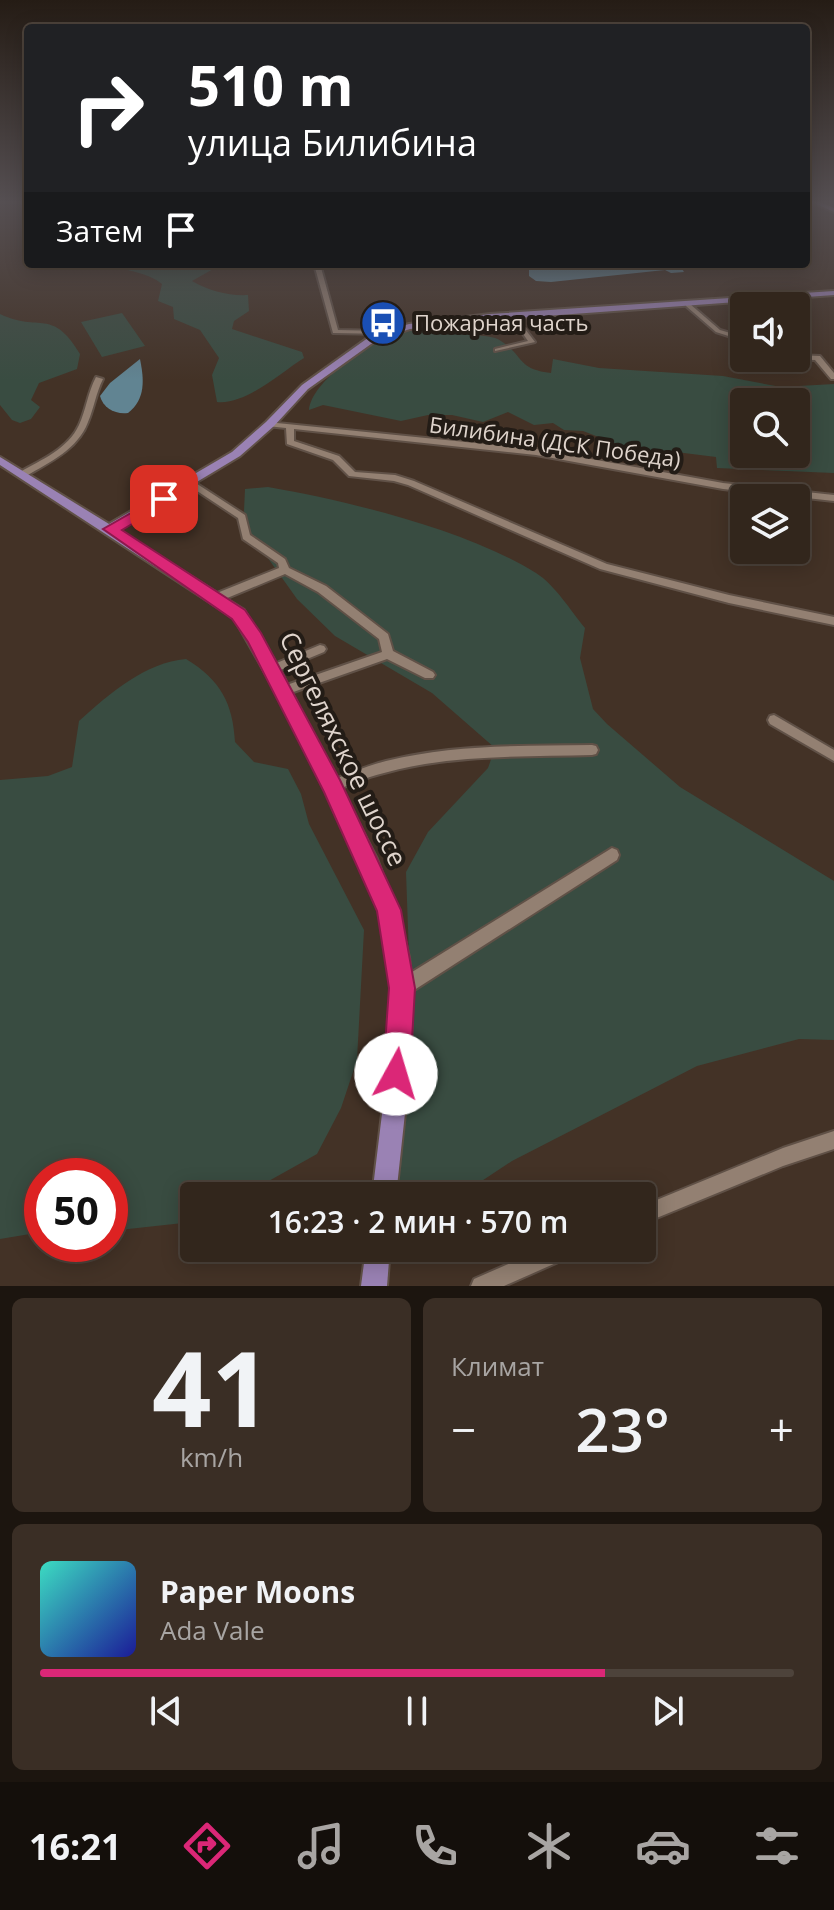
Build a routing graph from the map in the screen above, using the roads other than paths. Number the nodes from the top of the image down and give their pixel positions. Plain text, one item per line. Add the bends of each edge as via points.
1 (318, 268) edge
2 (834, 293) edge
3 (688, 305) junction
4 (490, 317) junction
5 (383, 333) junction
6 (730, 335) edge
7 (497, 350) dead end
8 (810, 358) edge
9 (834, 377) edge
10 (99, 379) dead end
11 (270, 424) junction
12 (290, 427) junction
13 (3, 465) edge
14 (23, 474) junction
15 (191, 483) junction
16 (834, 498) edge
17 (110, 529) junction
18 (285, 570) junction
19 (216, 598) junction
20 (834, 621) edge
21 (320, 649) dead end
22 (388, 654) junction
23 (271, 670) junction
24 (429, 675) dead end
25 (282, 691) junction
26 (774, 720) dead end
27 (592, 750) dead end
28 (834, 756) edge
29 (332, 786) junction
30 (612, 855) dead end
31 (402, 988) junction
32 (834, 1140) edge
33 (385, 1182) edge
34 (656, 1209) edge
35 (377, 1262) edge
36 (535, 1262) edge
37 (374, 1286) edge
38 (481, 1286) edge

1 - 5 street via 335,332
2 - 3 main road
3 - 4 main road
3 - 6 street
4 - 5 main road
4 - 7 street via 523,330 532,342
5 - 11 main road via 305,387
8 - 9 street via 817,358
10 - 14 street via 74,439
11 - 12 street, Билибина (ДСК Победа)
11 - 15 main road
12 - 16 street, Билибина (ДСК Победа) via 536,452 723,486
12 - 20 street via 290,442 336,458 352,474 411,483 604,567
13 - 14 main road, Сергеляхское шоссе
14 - 17 main road, Сергеляхское шоссе
15 - 17 main road
15 - 18 street via 242,517 246,537 282,561
17 - 19 main road, Сергеляхское шоссе
18 - 19 street
18 - 22 street via 322,589 384,637
19 - 23 main road, Сергеляхское шоссе via 239,614
21 - 23 street
22 - 24 street
22 - 25 street
23 - 25 main road, Сергеляхское шоссе
25 - 29 main road, Сергеляхское шоссе
26 - 28 street
27 - 29 street via 407,762
29 - 31 main road, Сергеляхское шоссе via 389,910
30 - 31 street
31 - 33 main road, Сергеляхское шоссе
32 - 34 street
35 - 37 main road
36 - 38 street

